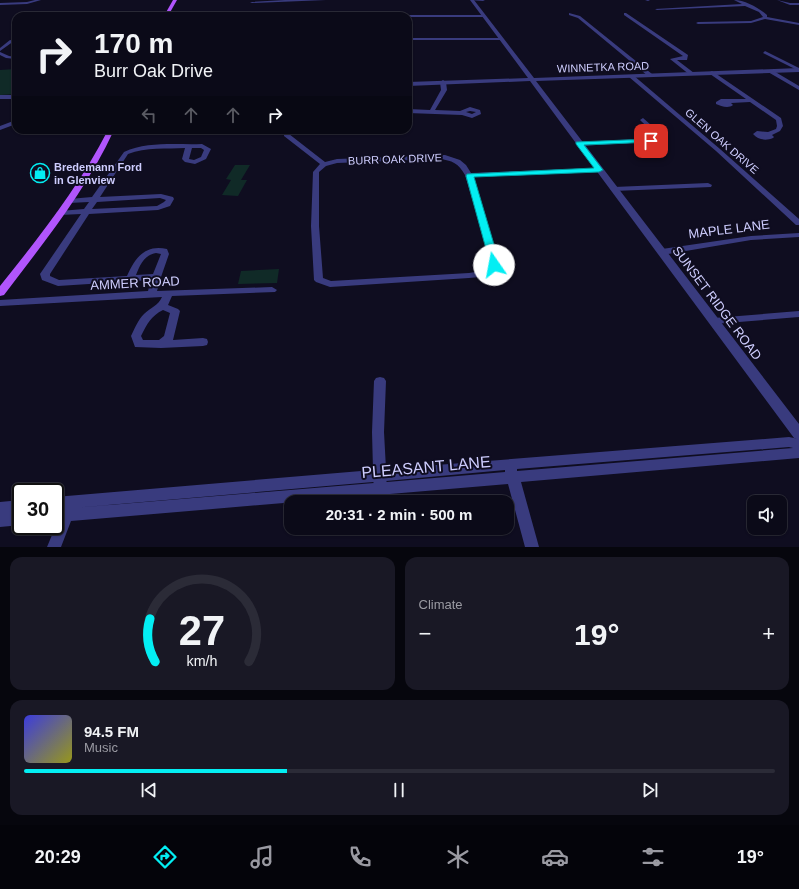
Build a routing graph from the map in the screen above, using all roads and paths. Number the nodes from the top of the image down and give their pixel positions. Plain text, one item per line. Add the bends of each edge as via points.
1 (14, 0) edge
2 (39, 0) edge
3 (175, 0) edge
4 (181, 0) edge
5 (324, 0) edge
6 (472, 0) edge
7 (483, 0) edge
8 (736, 0) edge
9 (779, 0) edge
10 (0, 1) edge
11 (252, 2) dead end
12 (698, 3) dead end
13 (0, 4) edge
14 (799, 4) edge
15 (747, 5) junction
16 (704, 6) junction
17 (170, 8) junction
18 (176, 8) junction
19 (657, 9) dead end
20 (168, 12) edge
21 (174, 12) edge
22 (570, 14) dead end
23 (625, 14) dead end
24 (412, 16) edge
25 (484, 16) junction
26 (765, 18) junction
27 (698, 23) dead end
28 (799, 24) edge
29 (412, 39) edge
30 (501, 39) junction
31 (12, 41) dead end
32 (0, 50) edge
33 (765, 52) dead end
34 (0, 53) edge
35 (12, 58) edge
36 (799, 70) edge
37 (770, 71) junction
38 (712, 73) junction
39 (692, 74) junction
40 (650, 75) junction
41 (631, 76) junction
42 (531, 79) junction
43 (443, 82) junction
44 (412, 84) edge
45 (799, 88) edge
46 (0, 97) edge
47 (12, 97) edge
48 (751, 100) junction
49 (724, 102) dead end
50 (412, 111) edge
51 (432, 111) junction
52 (462, 114) dead end
53 (643, 120) dead end
54 (12, 124) edge
55 (0, 128) edge
56 (109, 134) edge
57 (286, 134) edge
58 (768, 134) dead end
59 (579, 144) junction
60 (189, 147) dead end
61 (324, 164) junction
62 (599, 170) junction
63 (469, 176) junction
64 (708, 185) dead end
65 (614, 189) junction
66 (96, 200) junction
67 (69, 201) junction
68 (88, 212) junction
69 (60, 213) junction
70 (799, 223) edge
71 (799, 235) edge
72 (662, 252) junction
73 (156, 278) junction
74 (130, 279) junction
75 (272, 290) dead end
76 (0, 293) edge
77 (152, 294) junction
78 (168, 294) junction
79 (0, 303) edge
80 (163, 306) junction
81 (799, 314) edge
82 (714, 321) junction
83 (203, 342) dead end
84 (161, 344) junction
85 (380, 381) dead end
86 (799, 434) edge
87 (799, 444) edge
88 (752, 445) junction
89 (715, 448) junction
90 (799, 453) edge
91 (760, 457) junction
92 (722, 459) junction
93 (623, 461) junction
94 (511, 471) junction
95 (380, 482) junction
96 (12, 507) edge
97 (0, 508) edge
98 (64, 511) edge
99 (12, 519) edge
100 (0, 520) edge
101 (57, 535) edge
102 (54, 547) edge
103 (532, 547) edge

1 - 10 street
2 - 13 street via 22,4
3 - 17 main road
4 - 18 main road
5 - 11 street
6 - 7 street
6 - 25 street, SUNSET RIDGE ROAD
8 - 15 street
9 - 14 street
12 - 16 street
15 - 16 street
15 - 26 street via 764,13
16 - 19 street
17 - 18 main road
17 - 20 main road
18 - 21 main road
22 - 40 street via 578,17
23 - 39 street via 686,56 685,59 672,59
24 - 25 street
25 - 30 street, SUNSET RIDGE ROAD
26 - 27 street via 751,22
26 - 28 street
29 - 30 street
30 - 42 street, SUNSET RIDGE ROAD
31 - 32 street
33 - 36 street
34 - 35 street
36 - 37 street, WINNETKA ROAD
37 - 38 street, WINNETKA ROAD
37 - 45 street
38 - 39 street, WINNETKA ROAD
38 - 48 street
39 - 40 street, WINNETKA ROAD
40 - 41 street, WINNETKA ROAD
41 - 42 street, WINNETKA ROAD
41 - 70 street, GLEN OAK DRIVE
42 - 43 street, WINNETKA ROAD
42 - 59 street, SUNSET RIDGE ROAD
43 - 44 street, WINNETKA ROAD
43 - 51 street via 444,90
46 - 47 street
48 - 49 street
48 - 58 street via 779,119 778,130
50 - 51 street
51 - 52 street
53 - 59 street via 665,140
54 - 55 street
56 - 67 main road via 102,150
57 - 61 street via 293,142
59 - 62 street, SUNSET RIDGE ROAD
60 - 66 street via 130,151 122,157
61 - 63 street, BURR OAK DRIVE via 338,161 439,157 465,166
61 - 63 street via 316,172 315,226 319,280 330,284 488,272 494,265 494,258
62 - 63 street
62 - 65 street, SUNSET RIDGE ROAD
64 - 65 street
65 - 72 street, SUNSET RIDGE ROAD
66 - 67 street
66 - 68 street
66 - 68 street via 161,196 170,199 167,204 158,208
67 - 69 main road
68 - 69 street
68 - 74 street via 45,274 45,278 58,283
69 - 76 main road
71 - 72 street, MAPLE LANE via 751,238
72 - 82 street, SUNSET RIDGE ROAD
73 - 74 street
73 - 74 street via 164,252 152,251 143,255
73 - 77 street
75 - 78 street, AMMER ROAD
77 - 78 street, AMMER ROAD
77 - 79 street, AMMER ROAD
78 - 80 street
80 - 84 street via 175,311 169,338
80 - 84 street via 150,312 136,336 139,344
81 - 82 street
82 - 86 street, SUNSET RIDGE ROAD
83 - 84 street
85 - 95 street
87 - 88 street, PLEASANT LANE via 789,442
88 - 89 street, PLEASANT LANE
88 - 91 street
89 - 92 street
89 - 93 street, PLEASANT LANE
90 - 91 street, PLEASANT LANE
91 - 92 street, PLEASANT LANE
92 - 93 street, PLEASANT LANE
93 - 94 street, PLEASANT LANE
94 - 95 street, PLEASANT LANE
94 - 103 street
95 - 98 street, PLEASANT LANE
96 - 97 street
99 - 100 street
101 - 102 street

